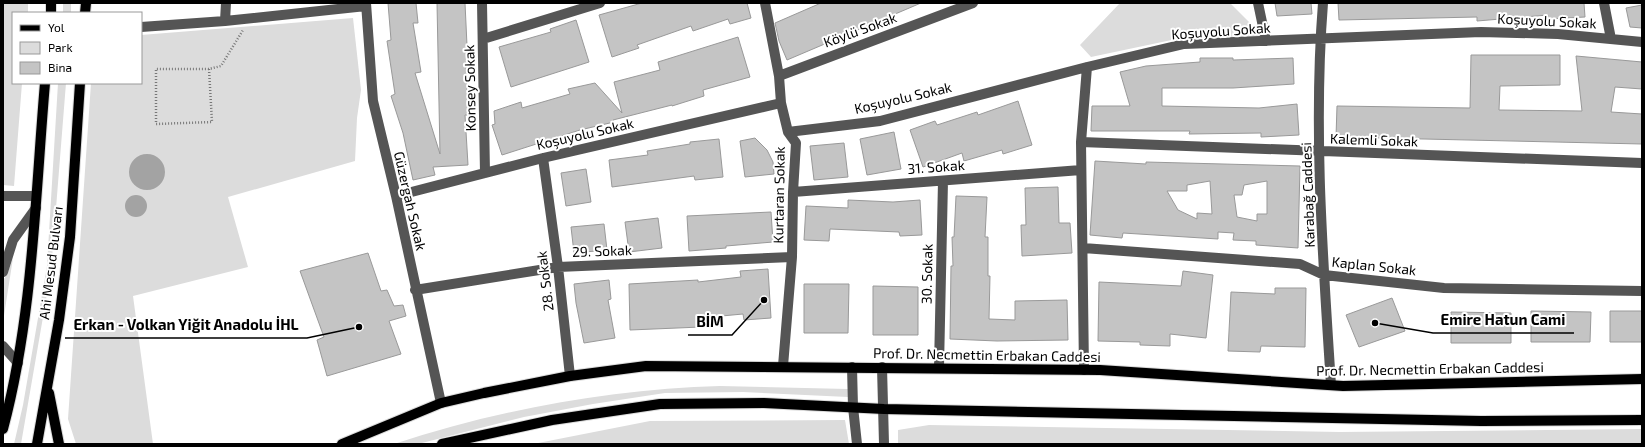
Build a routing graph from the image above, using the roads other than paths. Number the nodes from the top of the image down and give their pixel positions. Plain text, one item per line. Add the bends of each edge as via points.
1 (226, 3) edge
2 (482, 3) edge
3 (600, 3) edge
4 (766, 3) edge
5 (973, 3) edge
6 (1258, 3) edge
7 (1323, 3) edge
8 (1604, 3) edge
9 (366, 4) edge
10 (225, 21) junction
11 (142, 27) edge
12 (483, 39) junction
13 (1320, 39) junction
14 (1611, 39) junction
15 (1266, 41) junction
16 (1642, 42) edge
17 (1087, 67) junction
18 (779, 76) junction
19 (45, 84) edge
20 (80, 84) edge
21 (781, 104) junction
22 (788, 132) junction
23 (1081, 142) junction
24 (1320, 152) junction
25 (543, 158) junction
26 (1642, 163) edge
27 (1081, 170) junction
28 (485, 173) junction
29 (943, 181) junction
30 (793, 192) junction
31 (3, 196) edge
32 (36, 196) junction
33 (396, 196) junction
34 (36, 208) junction
35 (1082, 248) junction
36 (792, 257) junction
37 (558, 267) junction
38 (3, 272) edge
39 (1324, 275) junction
40 (415, 290) junction
41 (1642, 292) edge
42 (3, 346) edge
43 (18, 363) junction
44 (783, 366) junction
45 (852, 367) junction
46 (882, 367) junction
47 (939, 367) junction
48 (1084, 370) junction
49 (570, 376) junction
50 (1642, 379) edge
51 (48, 384) junction
52 (1331, 385) junction
53 (441, 403) junction
54 (853, 407) junction
55 (884, 409) junction
56 (1642, 420) edge
57 (3, 429) edge
58 (37, 444) edge
59 (59, 444) edge
60 (342, 444) edge
61 (442, 444) edge
62 (857, 444) edge
63 (884, 444) edge

1 - 10 street
2 - 12 street, Konsey Sokak
3 - 12 street
4 - 18 street, Kurtaran Sokak
5 - 18 street, Köylü Sokak
6 - 15 street
7 - 13 street, Karabağ Caddesi
8 - 14 street
9 - 10 street
9 - 33 street, Güzergah Sokak via 372,102
10 - 11 street
12 - 28 street, Konsey Sokak
13 - 14 street, Koşuyolu Sokak via 1481,32 1558,34
13 - 15 street, Koşuyolu Sokak
13 - 24 street, Karabağ Caddesi
14 - 16 street, Koşuyolu Sokak
15 - 17 street, Koşuyolu Sokak via 1184,44
17 - 22 street, Koşuyolu Sokak via 880,120
17 - 23 street
18 - 21 street, Kurtaran Sokak
19 - 32 main road, Ahi Mesud Bulvarı
20 - 51 main road, Ahi Mesud Bulvarı via 70,237
21 - 22 street, Kurtaran Sokak
21 - 25 street, Koşuyolu Sokak
22 - 30 street, Kurtaran Sokak via 796,143
23 - 24 street, Kalemli Sokak
23 - 27 street
24 - 26 street, Kalemli Sokak
24 - 39 street, Karabağ Caddesi
25 - 28 street, Koşuyolu Sokak
25 - 37 street, 28. Sokak
27 - 29 street, 31. Sokak
27 - 35 street
28 - 33 street, Koşuyolu Sokak
29 - 30 street, 31. Sokak
29 - 47 street, 30. Sokak
30 - 36 street, Kurtaran Sokak
31 - 32 street
32 - 34 main road, Ahi Mesud Bulvarı
33 - 40 street, Güzergah Sokak
34 - 38 street via 13,240
34 - 43 main road, Ahi Mesud Bulvarı via 31,273
35 - 39 street, Kaplan Sokak via 1300,264
35 - 48 street
36 - 37 street, 29. Sokak
36 - 44 street, Kurtaran Sokak
37 - 40 street, 29. Sokak
37 - 49 street, 28. Sokak
39 - 41 street, Kaplan Sokak via 1444,288
39 - 52 street, Karabağ Caddesi
40 - 53 street, Güzergah Sokak
42 - 43 street
43 - 57 main road, Ahi Mesud Bulvarı
44 - 45 main road, Prof. Dr. Necmettin Erbakan Caddesi
44 - 49 main road, Prof. Dr. Necmettin Erbakan Caddesi via 646,366
45 - 46 main road, Prof. Dr. Necmettin Erbakan Caddesi
45 - 54 street
46 - 47 main road, Prof. Dr. Necmettin Erbakan Caddesi
46 - 55 street
47 - 48 main road, Prof. Dr. Necmettin Erbakan Caddesi
48 - 52 main road, Prof. Dr. Necmettin Erbakan Caddesi
49 - 53 main road, Prof. Dr. Necmettin Erbakan Caddesi
50 - 52 main road, Prof. Dr. Necmettin Erbakan Caddesi
51 - 58 main road, Ahi Mesud Bulvarı
51 - 59 main road
53 - 60 main road, Prof. Dr. Necmettin Erbakan Caddesi
54 - 55 main road
54 - 61 main road via 764,403 660,404 552,420
54 - 62 street
55 - 56 main road via 1481,421
55 - 63 street

